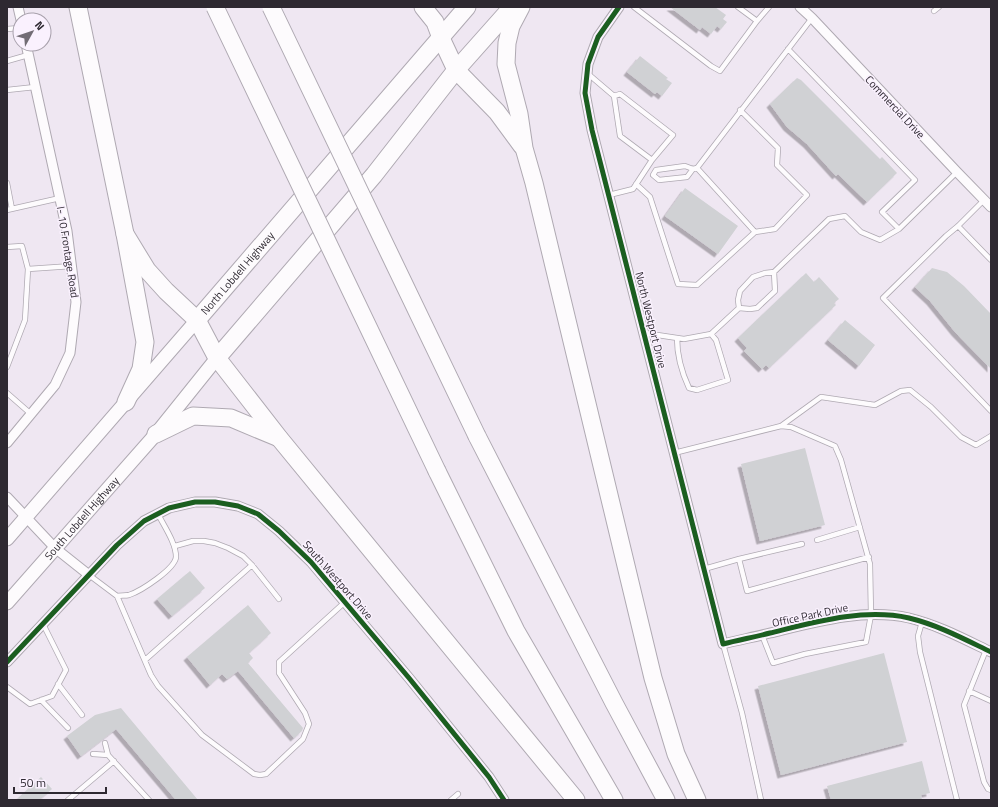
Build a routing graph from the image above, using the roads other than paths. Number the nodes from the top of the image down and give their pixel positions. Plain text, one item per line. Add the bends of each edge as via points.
1 (78, 7) edge
2 (216, 7) edge
3 (271, 7) edge
4 (423, 7) edge
5 (467, 7) edge
6 (512, 7) edge
7 (521, 7) edge
8 (619, 7) edge
9 (634, 7) edge
10 (738, 7) edge
11 (769, 7) edge
12 (800, 7) edge
13 (939, 7) edge
14 (934, 10) dead end
15 (812, 18) junction
16 (757, 21) junction
17 (441, 38) junction
18 (788, 49) junction
19 (27, 52) edge
20 (28, 55) junction
21 (7, 61) edge
22 (456, 70) junction
23 (587, 73) junction
24 (35, 87) junction
25 (7, 90) edge
26 (614, 96) junction
27 (740, 110) junction
28 (524, 148) junction
29 (652, 160) junction
30 (695, 169) junction
31 (957, 172) junction
32 (642, 175) junction
33 (653, 175) junction
34 (7, 183) edge
35 (636, 184) junction
36 (609, 195) junction
37 (60, 198) junction
38 (988, 204) edge
39 (10, 210) edge
40 (958, 226) junction
41 (899, 229) junction
42 (756, 232) junction
43 (124, 234) junction
44 (7, 247) edge
45 (991, 260) edge
46 (72, 266) junction
47 (28, 269) junction
48 (774, 272) junction
49 (739, 308) junction
50 (197, 320) junction
51 (644, 333) junction
52 (711, 334) junction
53 (677, 338) junction
54 (217, 358) junction
55 (7, 367) edge
56 (7, 393) edge
57 (126, 402) junction
58 (991, 411) edge
59 (31, 414) junction
60 (781, 426) junction
61 (156, 434) junction
62 (991, 436) edge
63 (280, 439) junction
64 (7, 443) edge
65 (674, 453) junction
66 (7, 497) edge
67 (158, 514) junction
68 (26, 517) junction
69 (860, 527) junction
70 (7, 539) edge
71 (817, 540) dead end
72 (802, 544) dead end
73 (175, 546) junction
74 (55, 548) junction
75 (868, 557) junction
76 (739, 559) junction
77 (252, 565) junction
78 (704, 569) junction
79 (90, 575) junction
80 (117, 596) junction
81 (279, 599) dead end
82 (345, 602) junction
83 (7, 603) edge
84 (871, 615) junction
85 (922, 622) junction
86 (43, 624) junction
87 (762, 635) junction
88 (722, 644) junction
89 (989, 651) edge
90 (145, 660) junction
91 (7, 662) edge
92 (58, 684) junction
93 (7, 687) edge
94 (969, 691) junction
95 (41, 700) junction
96 (991, 701) edge
97 (82, 716) dead end
98 (68, 728) dead end
99 (105, 743) dead end
100 (93, 754) dead end
101 (108, 755) junction
102 (114, 762) junction
103 (991, 790) edge
104 (458, 794) dead end
105 (68, 800) edge
106 (149, 800) edge
107 (451, 800) edge
108 (504, 800) edge
109 (576, 800) edge
110 (614, 800) edge
111 (666, 800) edge
112 (696, 800) edge
113 (761, 800) edge
114 (957, 800) edge

1 - 43 highway
2 - 110 highway, bridge via 516,631
3 - 111 highway, bridge via 477,436
4 - 17 highway via 435,22
5 - 17 highway, North Lobdell Highway
6 - 22 highway
7 - 28 highway via 511,26 506,64 519,114
8 - 23 street, North Westport Drive via 598,37
9 - 16 lane via 720,71
10 - 16 lane
11 - 16 lane
12 - 15 street, Commercial Drive
13 - 14 lane
15 - 18 lane
15 - 31 street, Commercial Drive
17 - 22 highway
17 - 50 highway, North Lobdell Highway
18 - 27 lane
18 - 41 lane via 915,180 882,212
19 - 20 street, I- 10 Frontage Road
20 - 21 lane
20 - 24 street, I- 10 Frontage Road
22 - 28 highway via 497,112
22 - 54 highway via 374,175
23 - 26 lane
23 - 36 street, North Westport Drive via 585,93
24 - 25 lane
24 - 37 street, I- 10 Frontage Road
26 - 29 lane via 620,136
26 - 29 lane via 620,94 673,135
27 - 30 lane
27 - 42 lane via 778,148 777,165 807,195 776,229
28 - 112 highway via 653,678 676,754
29 - 32 lane
30 - 33 lane via 685,166 663,169 656,170
30 - 33 lane via 687,177 659,180
30 - 42 lane
31 - 38 street, Commercial Drive
31 - 41 lane
32 - 33 lane
32 - 35 lane
34 - 39 lane
35 - 36 lane via 632,189
35 - 42 lane via 650,197 678,284 697,285
36 - 51 street, North Westport Drive
37 - 39 lane
37 - 46 street, I- 10 Frontage Road
38 - 40 lane
40 - 45 lane
40 - 58 lane via 883,298
41 - 48 lane via 880,240 861,232 845,216 829,219
43 - 50 highway via 147,270
43 - 57 highway via 145,342 141,369
44 - 47 lane via 22,246
46 - 47 lane
46 - 59 street, I- 10 Frontage Road via 76,302 70,353 55,385
47 - 55 lane via 25,320
48 - 49 lane via 753,277 740,291
48 - 49 lane via 775,291 758,308
49 - 52 lane
50 - 54 highway
50 - 57 street, North Lobdell Highway
51 - 53 lane
51 - 65 street, North Westport Drive
52 - 53 lane
52 - 53 lane via 716,340 728,380 697,390 689,388 677,348
54 - 61 street, South Lobdell Highway
54 - 63 highway
56 - 59 lane
57 - 68 street, North Lobdell Highway
59 - 64 street, I- 10 Frontage Road
60 - 62 lane via 821,397 875,405 901,391 910,390 961,437 976,445
60 - 65 lane
60 - 69 lane via 791,427 835,446
61 - 63 highway via 193,416 231,418
61 - 74 street, South Lobdell Highway
63 - 109 highway
65 - 78 street, North Westport Drive
66 - 68 street
67 - 73 lane
67 - 79 street, South Westport Drive via 144,522 117,546
67 - 82 street, South Westport Drive via 169,508 194,502 238,506 258,514 311,562
68 - 70 street, North Lobdell Highway
68 - 74 street
69 - 71 lane
69 - 75 lane
72 - 76 lane
73 - 77 lane via 193,541 216,543 243,556
73 - 80 lane via 176,558 163,574 129,595
74 - 79 street
74 - 83 street, South Lobdell Highway
75 - 76 lane via 747,591
75 - 84 lane
76 - 78 lane
77 - 81 lane
77 - 90 lane
78 - 88 street, North Westport Drive
79 - 80 lane
79 - 86 street, South Westport Drive
80 - 90 lane
82 - 90 lane via 279,662 279,673 309,724 303,739 266,774 254,774 202,735 158,686
82 - 108 street, South Westport Drive via 489,776
84 - 85 street, Office Park Drive via 908,618
84 - 87 street, Office Park Drive via 842,617
84 - 87 lane via 866,642 773,663
85 - 89 street, Office Park Drive
85 - 114 lane via 918,636 920,652
86 - 91 street, South Westport Drive
86 - 92 lane via 66,670
87 - 88 street, Office Park Drive
88 - 113 lane via 742,713
89 - 94 lane
92 - 95 lane via 52,696
92 - 97 lane
93 - 95 lane via 30,704
94 - 96 lane
94 - 103 lane via 964,705 984,782
95 - 98 lane
99 - 101 lane
100 - 101 lane
101 - 102 lane
102 - 105 lane
102 - 106 lane
104 - 107 lane

